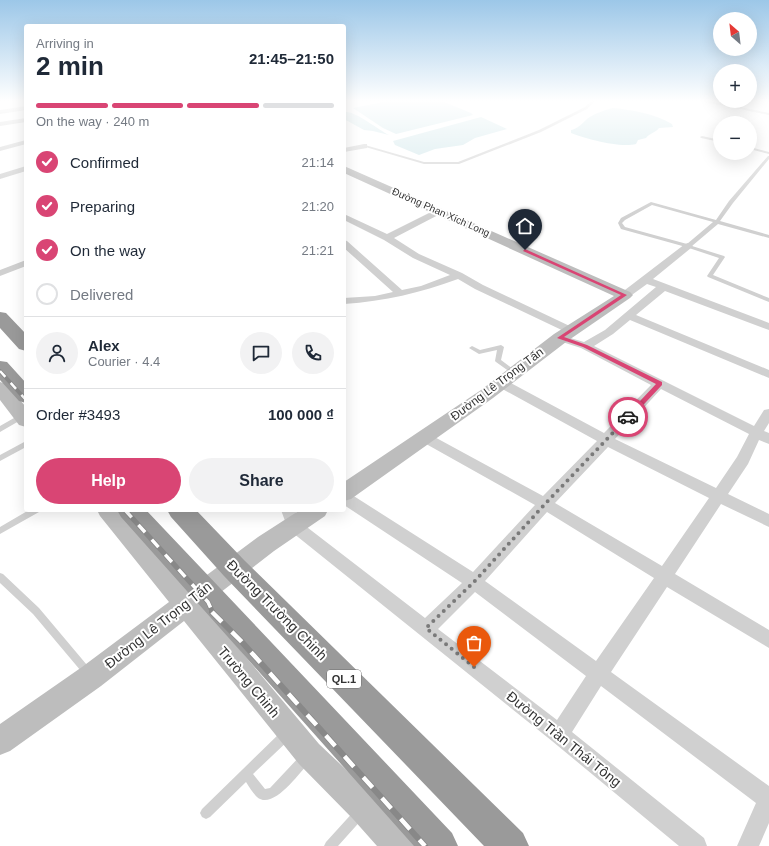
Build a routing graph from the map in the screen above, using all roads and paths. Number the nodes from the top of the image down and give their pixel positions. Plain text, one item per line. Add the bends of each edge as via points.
1 (516, 140) edge
2 (24, 143) edge
3 (364, 146) joint
4 (0, 149) edge
5 (346, 150) edge
6 (757, 150) edge
7 (769, 153) edge
8 (769, 157) edge
9 (24, 169) edge
10 (346, 170) edge
11 (0, 177) edge
12 (439, 211) junction
13 (346, 219) edge
14 (718, 221) junction
15 (386, 238) junction
16 (769, 238) edge
17 (346, 245) edge
18 (688, 246) junction
19 (24, 264) edge
20 (0, 273) edge
21 (459, 275) junction
22 (646, 280) junction
23 (663, 287) junction
24 (400, 293) junction
25 (624, 295) junction
26 (769, 300) edge
27 (346, 301) edge
28 (628, 315) junction
29 (0, 317) edge
30 (769, 327) edge
31 (566, 334) junction
32 (24, 343) edge
33 (585, 346) junction
34 (472, 348) dead end
35 (0, 367) edge
36 (769, 374) edge
37 (508, 378) junction
38 (660, 383) junction
39 (0, 388) edge
40 (24, 394) edge
41 (769, 413) edge
42 (24, 418) edge
43 (0, 429) edge
44 (762, 436) edge
45 (424, 437) junction
46 (606, 440) junction
47 (24, 445) edge
48 (0, 458) edge
49 (346, 492) edge
50 (718, 495) junction
51 (346, 498) edge
52 (545, 504) junction
53 (33, 512) edge
54 (110, 512) edge
55 (131, 512) edge
56 (182, 512) edge
57 (310, 512) edge
58 (290, 518) edge
59 (769, 521) edge
60 (0, 531) edge
61 (234, 568) junction
62 (665, 576) junction
63 (0, 577) edge
64 (474, 582) junction
65 (194, 597) junction
66 (426, 628) junction
67 (769, 640) edge
68 (599, 673) junction
69 (91, 677) junction
70 (290, 732) junction
71 (560, 734) junction
72 (0, 741) edge
73 (309, 754) junction
74 (246, 774) junction
75 (769, 799) edge
76 (364, 808) junction
77 (206, 813) dead end
78 (330, 846) edge
79 (399, 846) edge
80 (439, 846) edge
81 (510, 846) edge
82 (696, 846) edge
83 (748, 846) edge

1 - 3 lane via 459,163 424,163
2 - 4 street
3 - 5 street
6 - 7 lane
8 - 14 lane
9 - 11 street
10 - 12 street, Đường Phan Xích Long
12 - 15 street
12 - 25 street, Đường Phan Xích Long
13 - 15 street
14 - 16 lane
14 - 18 lane
14 - 18 lane via 651,203 620,223 623,228
15 - 21 street via 416,256
17 - 24 street
18 - 22 street, Đường Lê Trọng Tấn
18 - 26 lane via 722,257 710,276
19 - 20 street
21 - 24 street via 424,288
21 - 31 street
22 - 23 street
22 - 25 street, Đường Lê Trọng Tấn
23 - 28 street
23 - 30 street
24 - 27 street via 375,299
25 - 31 street, Đường Lê Trọng Tấn
28 - 33 street via 609,332
28 - 36 street
29 - 32 highway
31 - 33 street
31 - 37 street, Đường Lê Trọng Tấn
33 - 38 street
34 - 37 lane via 479,352 501,347 498,361
35 - 40 highway
37 - 45 street, Đường Lê Trọng Tấn
37 - 46 street
38 - 44 street
38 - 46 street
39 - 42 street
41 - 44 street
42 - 43 lane
44 - 50 street
45 - 49 street, Đường Lê Trọng Tấn
45 - 52 street
46 - 50 street
46 - 52 street
47 - 48 lane
50 - 59 street
50 - 62 street
51 - 64 street
52 - 62 street
52 - 64 street
53 - 60 lane
54 - 65 street, Trường Chinh
55 - 65 highway
56 - 61 highway, Đường Trường Chinh / QL.1
57 - 58 street, Đường Lê Trọng Tấn
58 - 61 street, Đường Lê Trọng Tấn
58 - 66 street, Đường Trần Thái Tông
61 - 65 street, Đường Lê Trọng Tấn
61 - 81 highway, Đường Trường Chinh / QL.1
62 - 67 street
62 - 68 street
63 - 69 lane via 36,611
64 - 66 street
64 - 68 street
65 - 69 street, Đường Lê Trọng Tấn
65 - 70 street, Trường Chinh
65 - 80 highway
66 - 71 street, Đường Trần Thái Tông
68 - 71 street
68 - 75 street
69 - 72 street, Đường Lê Trọng Tấn
70 - 73 street, Trường Chinh
70 - 74 lane
71 - 82 street, Đường Trần Thái Tông
73 - 74 lane via 274,792 268,795 262,794
73 - 76 street, Trường Chinh
74 - 77 lane
75 - 83 street
76 - 78 lane
76 - 79 street, Trường Chinh

